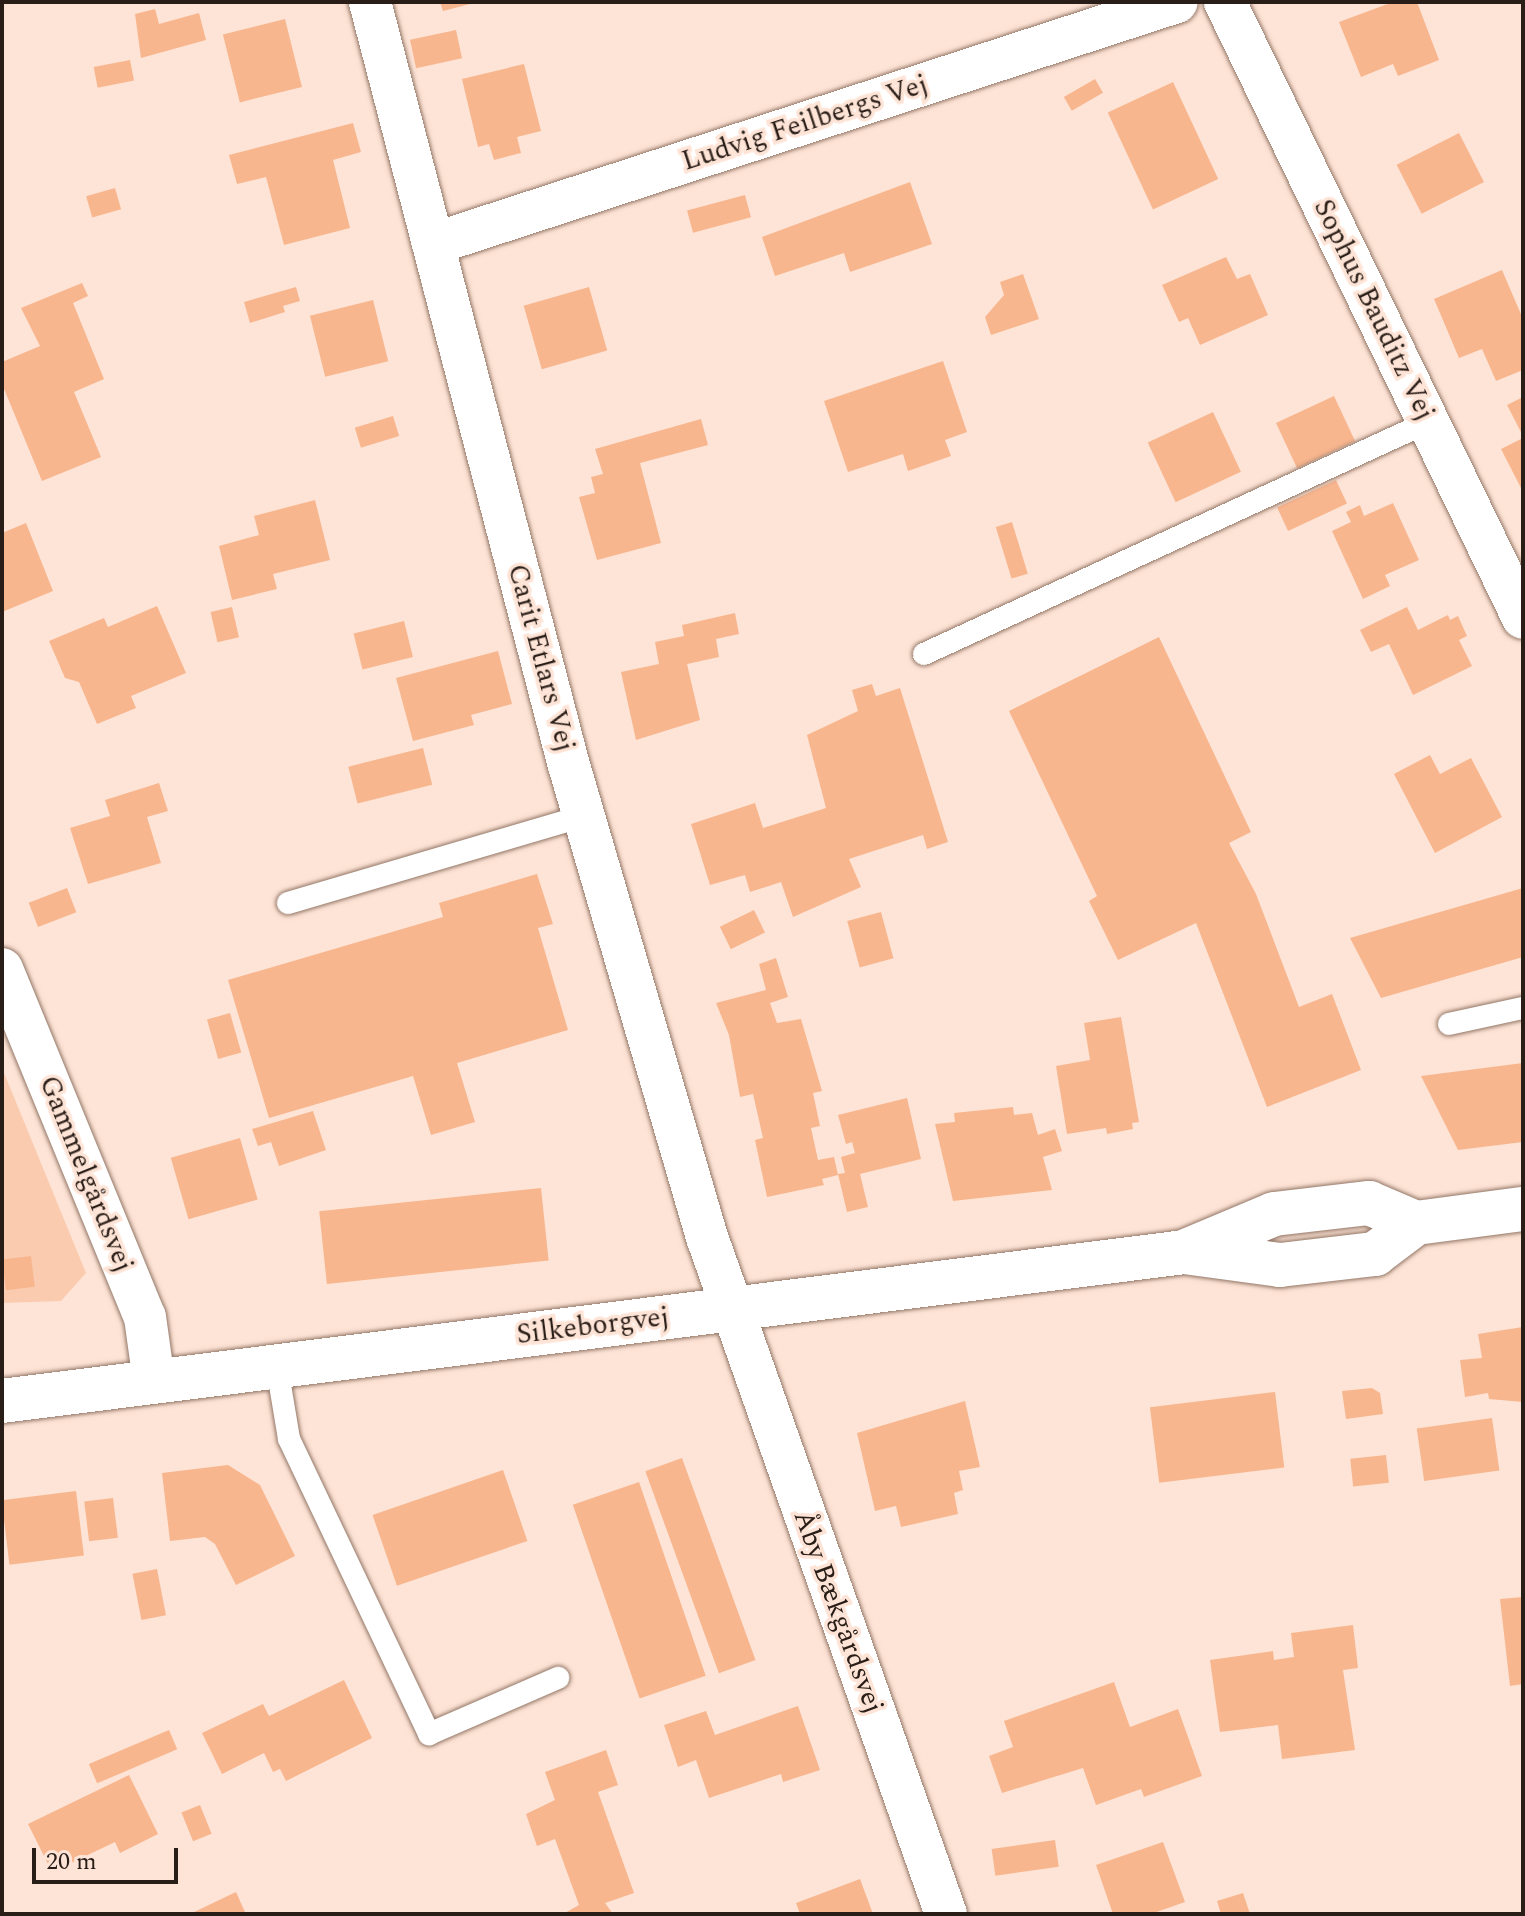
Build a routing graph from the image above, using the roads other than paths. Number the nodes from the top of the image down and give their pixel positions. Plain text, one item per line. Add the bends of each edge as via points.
1 (370, 2) edge
2 (1177, 2) edge
3 (1225, 2) edge
4 (433, 244) junction
5 (1428, 422) junction
6 (1523, 618) edge
7 (924, 654) dead end
8 (584, 816) junction
9 (288, 903) dead end
10 (2, 969) edge
11 (1523, 1008) edge
12 (1449, 1024) dead end
13 (1523, 1209) edge
14 (731, 1309) junction
15 (277, 1367) junction
16 (154, 1382) junction
17 (2, 1401) edge
18 (558, 1678) dead end
19 (946, 1914) edge

1 - 4 street, Carit Etlars Vej
2 - 4 street, Ludvig Feilbergs Vej
3 - 5 street, Sophus Bauditz Vej
4 - 8 street, Carit Etlars Vej
5 - 6 street, Sophus Bauditz Vej
5 - 7 lane
8 - 9 lane
8 - 14 street, Carit Etlars Vej
10 - 16 street, Gammelgårdsvej via 145,1317
11 - 12 lane
13 - 14 street, Silkeborgvej via 1416,1223 1369,1203 1274,1214 1184,1252
14 - 15 street, Silkeborgvej
14 - 19 street, Åby Bækgårdsvej
15 - 16 street, Silkeborgvej
15 - 18 lane via 289,1439 429,1734
16 - 17 street, Silkeborgvej

